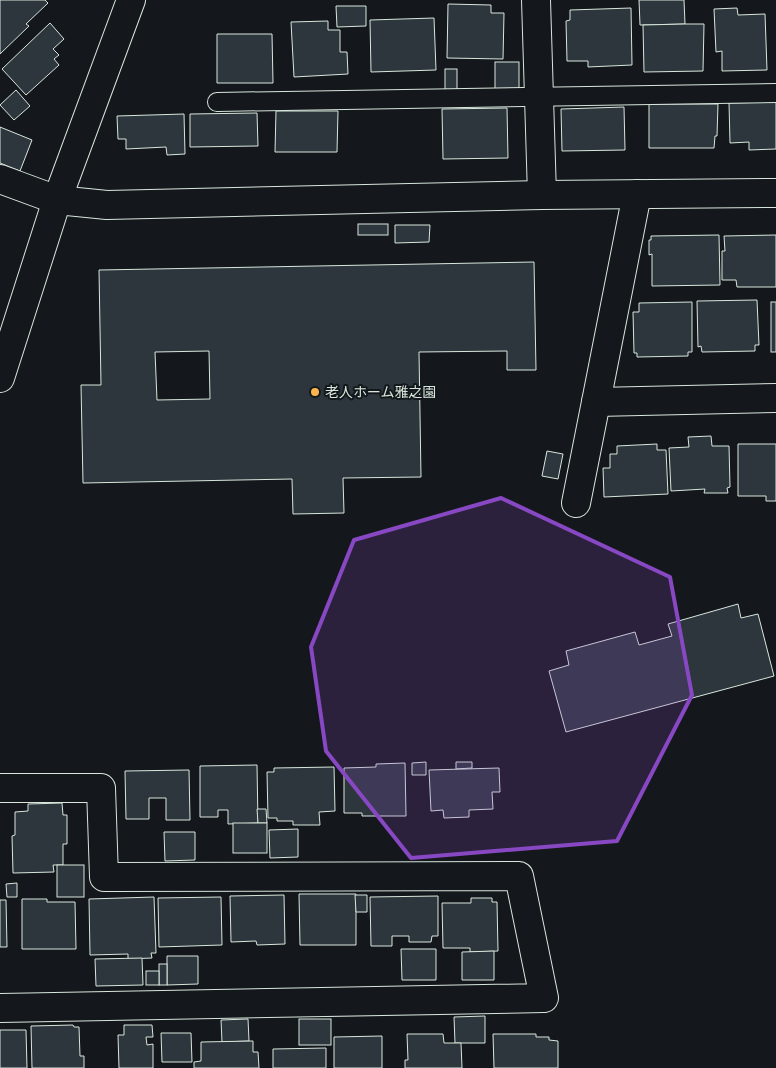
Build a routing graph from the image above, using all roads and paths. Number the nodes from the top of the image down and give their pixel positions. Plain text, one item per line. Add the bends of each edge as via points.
1 (131, 0) edge
2 (536, 0) edge
3 (776, 93) edge
4 (539, 97) junction
5 (217, 102) dead end
6 (0, 179) edge
7 (776, 193) edge
8 (637, 194) junction
9 (542, 195) junction
10 (57, 200) junction
11 (0, 378) edge
12 (776, 398) edge
13 (596, 402) junction
14 (576, 503) dead end
15 (0, 788) edge
16 (0, 1008) edge

1 - 10 street
2 - 4 street
3 - 4 lane
4 - 5 lane
4 - 9 street
6 - 10 street
7 - 8 street
8 - 9 street
8 - 13 street
9 - 10 street via 107,206
10 - 11 street
12 - 13 street
13 - 14 street
15 - 16 street via 101,788 104,877 519,876 544,998

